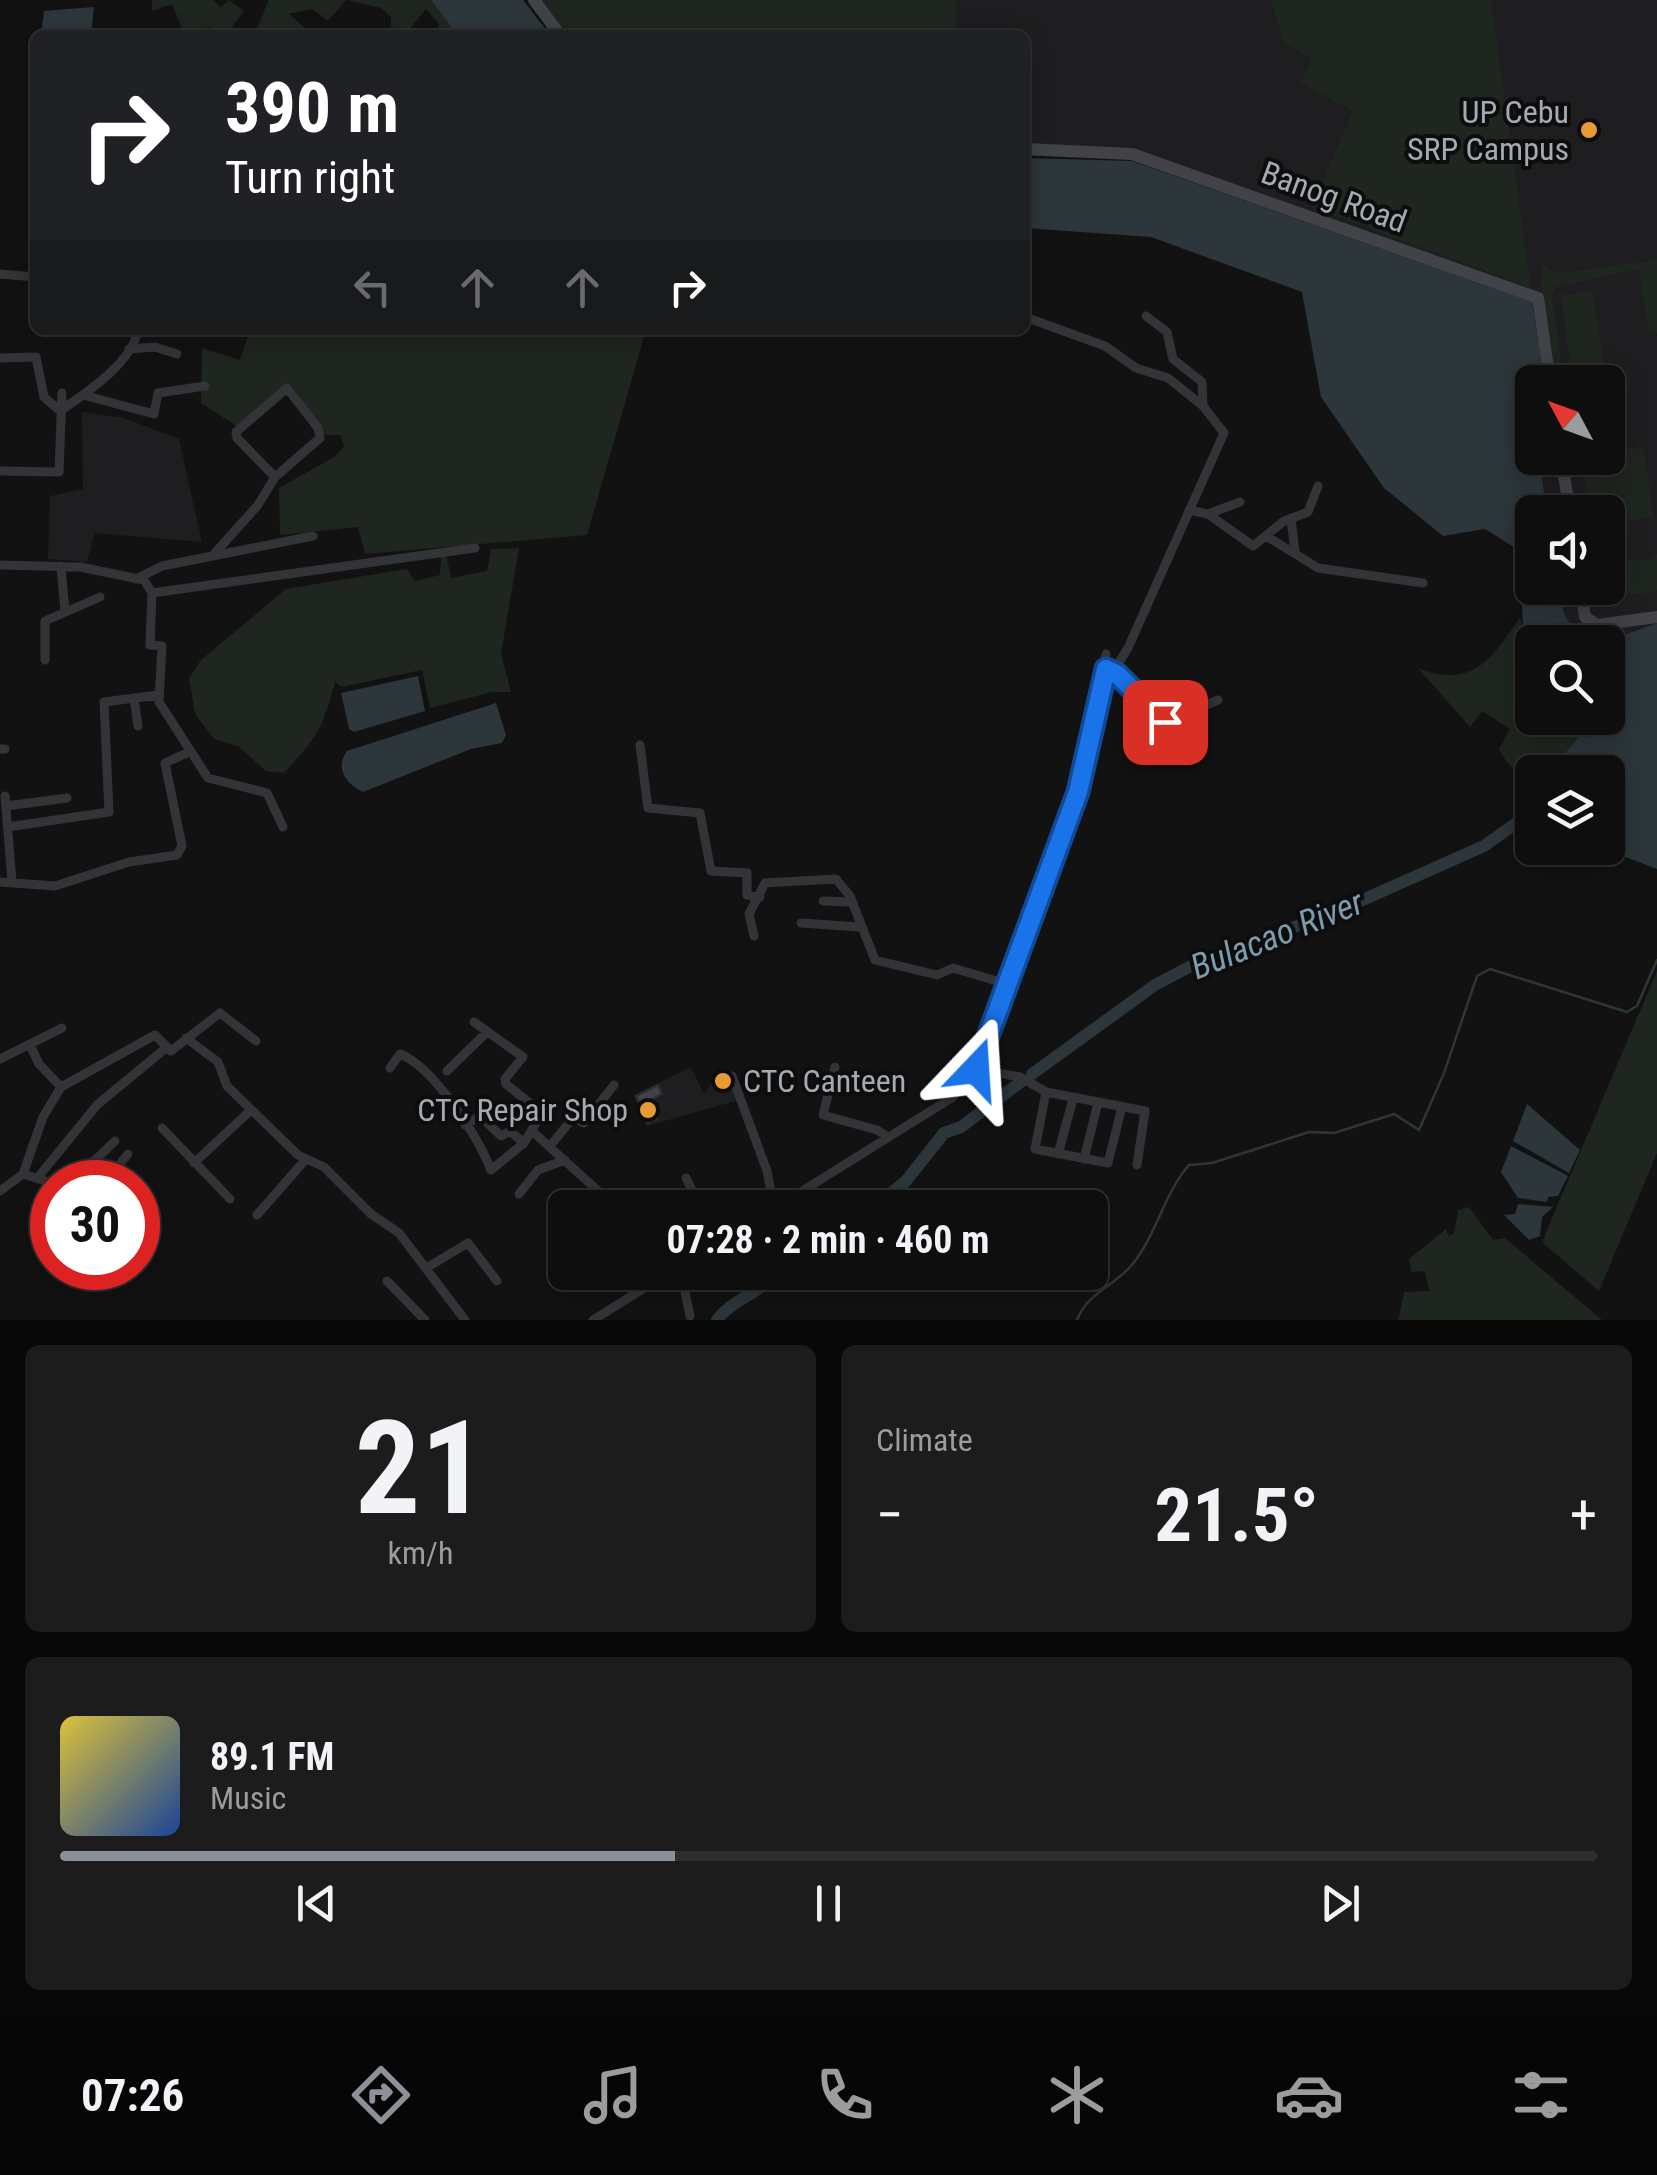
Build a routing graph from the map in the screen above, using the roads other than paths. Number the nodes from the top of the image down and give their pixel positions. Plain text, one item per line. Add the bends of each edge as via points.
1 (534, 0) edge
2 (556, 30) edge
3 (1030, 148) edge
4 (0, 274) edge
5 (30, 277) edge
6 (1146, 316) dead end
7 (1030, 318) edge
8 (136, 335) edge
9 (129, 349) junction
10 (177, 354) dead end
11 (0, 358) edge
12 (1548, 365) edge
13 (205, 386) dead end
14 (62, 394) dead end
15 (83, 394) junction
16 (1203, 406) junction
17 (60, 411) junction
18 (0, 472) edge
19 (275, 477) junction
20 (1318, 486) dead end
21 (1240, 502) dead end
22 (1189, 510) junction
23 (1208, 514) junction
24 (1291, 519) junction
25 (313, 536) dead end
26 (1268, 537) junction
27 (475, 548) dead end
28 (1295, 552) junction
29 (214, 554) junction
30 (0, 565) edge
31 (61, 566) junction
32 (136, 580) junction
33 (1423, 583) dead end
34 (152, 592) junction
35 (100, 596) dead end
36 (1584, 605) edge
37 (64, 612) junction
38 (1657, 617) edge
39 (1106, 654) dead end
40 (45, 660) dead end
41 (1109, 671) junction
42 (158, 695) junction
43 (134, 698) junction
44 (1218, 700) dead end
45 (138, 726) dead end
46 (640, 745) dead end
47 (189, 752) junction
48 (67, 798) dead end
49 (8, 827) junction
50 (283, 827) dead end
51 (0, 882) edge
52 (12, 882) junction
53 (760, 897) junction
54 (823, 901) dead end
55 (850, 902) junction
56 (800, 924) dead end
57 (860, 927) junction
58 (754, 936) dead end
59 (1007, 984) junction
60 (474, 1022) dead end
61 (146, 1024) dead end
62 (62, 1028) dead end
63 (486, 1033) junction
64 (155, 1035) junction
65 (186, 1038) junction
66 (256, 1041) dead end
67 (30, 1045) junction
68 (167, 1048) junction
69 (0, 1059) edge
70 (835, 1067) dead end
71 (390, 1068) dead end
72 (976, 1069) junction
73 (447, 1070) dead end
74 (732, 1076) dead end
75 (614, 1085) dead end
76 (61, 1087) junction
77 (1046, 1092) junction
78 (1073, 1099) junction
79 (1098, 1103) junction
80 (1122, 1108) junction
81 (250, 1110) junction
82 (465, 1124) junction
83 (162, 1128) dead end
84 (532, 1131) junction
85 (888, 1137) junction
86 (115, 1141) dead end
87 (524, 1143) junction
88 (550, 1146) junction
89 (128, 1154) dead end
90 (1058, 1154) junction
91 (1084, 1159) junction
92 (52, 1160) edge
93 (95, 1160) edge
94 (123, 1160) edge
95 (306, 1160) junction
96 (566, 1160) junction
97 (194, 1162) junction
98 (1137, 1165) dead end
99 (22, 1174) junction
100 (30, 1175) edge
101 (686, 1178) dead end
102 (598, 1190) edge
103 (692, 1190) edge
104 (771, 1190) edge
105 (804, 1190) edge
106 (0, 1191) edge
107 (519, 1194) dead end
108 (230, 1199) dead end
109 (257, 1215) dead end
110 (428, 1267) junction
111 (387, 1281) dead end
112 (497, 1281) dead end
113 (640, 1290) edge
114 (685, 1290) edge
115 (690, 1316) dead end
116 (425, 1320) edge
117 (465, 1320) edge
118 (593, 1320) edge

1 - 2 street
3 - 12 street, Banog Road via 1132,154 1538,298
4 - 5 street
6 - 16 street via 1168,332 1172,358 1202,382
7 - 16 street via 1168,378
8 - 9 street
9 - 10 street
9 - 15 street
11 - 17 street via 36,357 44,397
13 - 15 street via 158,393 154,414
14 - 17 street
15 - 17 street
16 - 22 street via 1224,439
17 - 18 street via 60,472
19 - 19 street via 321,435 287,388 236,432
19 - 29 street
20 - 24 street via 1308,512
21 - 23 street
22 - 23 street
22 - 41 street via 1128,648
23 - 26 street via 1253,546
24 - 26 street
24 - 28 street
25 - 29 street
26 - 28 street
27 - 34 street
28 - 33 street via 1331,571
29 - 32 street via 162,566
30 - 31 street
31 - 32 street
31 - 37 street
32 - 34 street
34 - 42 street via 150,645 162,646
35 - 37 street
36 - 38 street via 1597,625
37 - 40 street via 44,620
39 - 41 street
41 - 44 street via 1165,722
41 - 59 street via 1078,792
42 - 43 street
42 - 47 street
43 - 45 street
43 - 49 street via 104,702 110,812
46 - 53 street via 648,808 702,814 712,871 747,873 747,894
47 - 50 street via 214,782 267,793
47 - 52 street via 165,766 182,846 177,855 129,862 55,886
48 - 49 street via 6,801
49 - 52 street
51 - 52 street
53 - 55 street via 768,882 831,878
53 - 58 street via 749,914
54 - 55 street
55 - 57 street
56 - 57 street
57 - 59 street via 878,962 937,976 953,968
59 - 72 street
60 - 63 street
61 - 64 street
62 - 67 street
63 - 73 street
63 - 84 street via 522,1058 504,1079 542,1113
64 - 68 street
64 - 76 street
65 - 66 street via 220,1012
65 - 68 street
65 - 81 street via 218,1062 227,1086
67 - 69 street
67 - 76 street
68 - 92 street via 97,1105
70 - 85 street via 822,1115
71 - 82 street via 405,1055
72 - 77 street via 1020,1077
72 - 85 street via 953,1097
74 - 104 street
75 - 88 street via 584,1123 573,1118
76 - 99 street
77 - 78 street
77 - 90 street via 1034,1147
78 - 79 street
78 - 90 street
79 - 80 street
79 - 91 street
80 - 91 street via 1108,1163
80 - 98 street via 1147,1114
81 - 95 street
81 - 97 street
82 - 87 street via 480,1116 501,1136 510,1131
82 - 87 street via 492,1170
83 - 97 street
84 - 87 street
84 - 88 street
85 - 105 street
86 - 93 street
88 - 96 street
89 - 94 street
90 - 91 street
95 - 109 street
95 - 110 street via 324,1166
96 - 102 street
96 - 107 street via 538,1170
97 - 108 street
99 - 100 street
99 - 106 street
101 - 103 street
110 - 112 street via 468,1243
110 - 117 street
111 - 116 street
113 - 118 street
114 - 115 street

